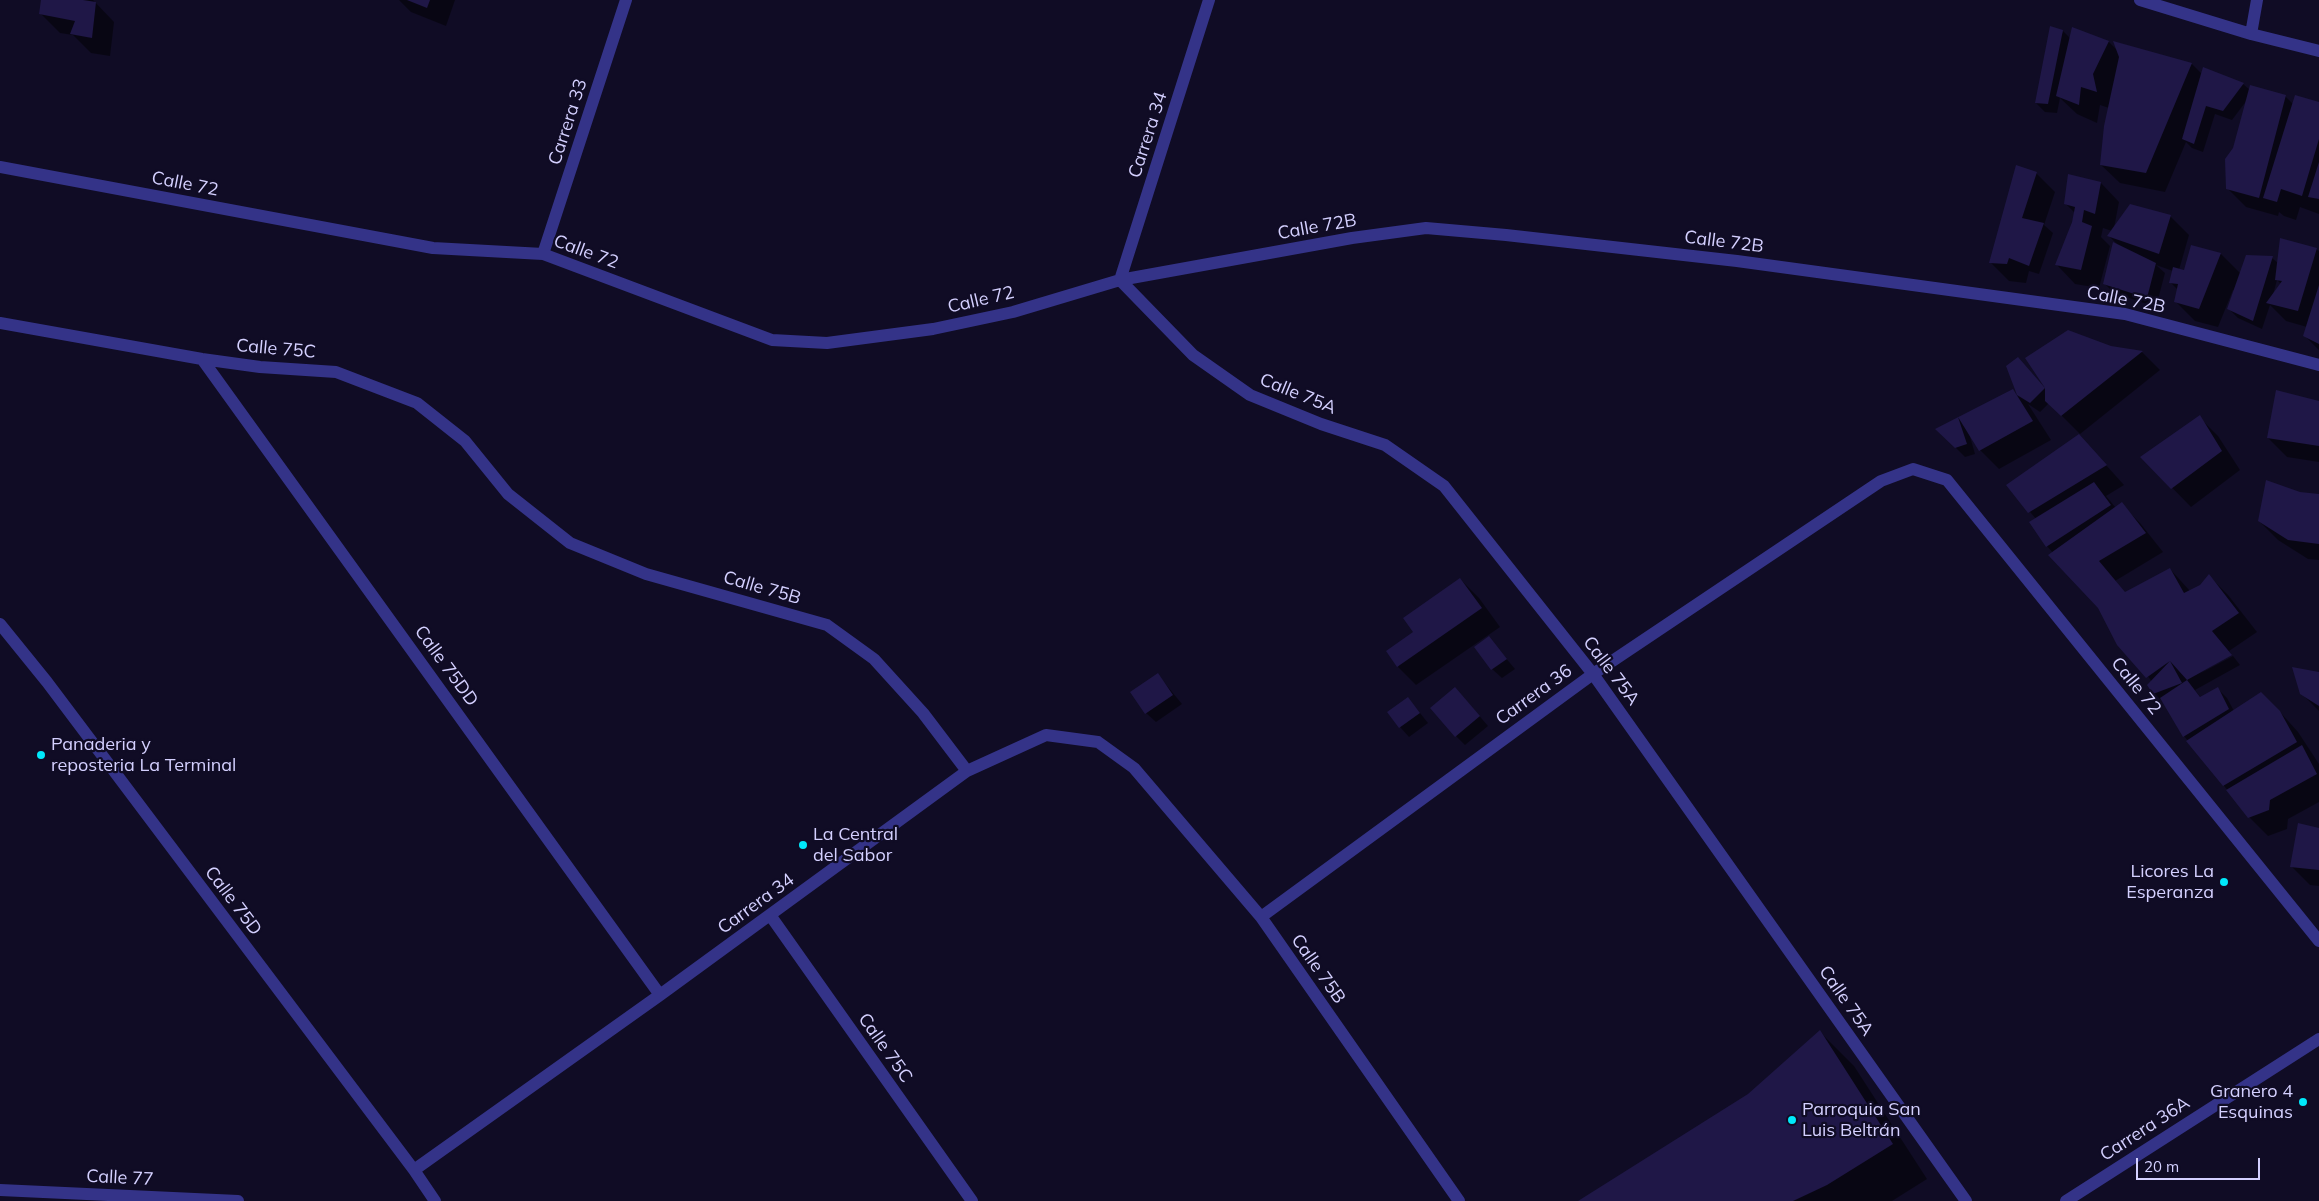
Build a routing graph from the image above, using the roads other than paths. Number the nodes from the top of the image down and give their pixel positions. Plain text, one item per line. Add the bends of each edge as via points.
1 (626, 0) edge
2 (1209, 0) edge
3 (2140, 0) edge
4 (2257, 0) edge
5 (2251, 34) junction
6 (2319, 51) edge
7 (0, 167) edge
8 (543, 254) junction
9 (1120, 280) junction
10 (0, 322) edge
11 (202, 359) junction
12 (2319, 365) edge
13 (1914, 470) joint
14 (508, 494) joint
15 (0, 624) edge
16 (1593, 674) junction
17 (1134, 768) joint
18 (967, 771) junction
19 (770, 915) junction
20 (1261, 917) junction
21 (2319, 941) edge
22 (660, 995) junction
23 (2319, 1039) edge
24 (414, 1170) junction
25 (0, 1190) edge
26 (238, 1201) edge
27 (435, 1201) edge
28 (972, 1201) edge
29 (1459, 1201) edge
30 (1966, 1201) edge
31 (2066, 1201) edge

1 - 8 street, Carrera 33
2 - 9 street, Carrera 34
3 - 5 street
4 - 5 street
5 - 6 street
7 - 8 street, Calle 72 via 433,248
8 - 9 street, Calle 72 via 772,340 827,343 933,329 1012,312
9 - 12 street, Calle 72B via 1352,238 1435,229 1737,261 2125,314
9 - 16 street, Calle 75A via 1193,355 1250,395 1321,424 1385,445 1444,486
10 - 11 street, Calle 75C
11 - 14 street, Calle 75C via 336,372 417,403 465,441
11 - 22 street, Calle 75DD
13 - 16 street, Carrera 36 via 1881,481
13 - 21 street, Calle 72 via 1948,480
14 - 18 street, Calle 75B via 570,544 646,574 827,625 874,659 923,713
15 - 24 street, Calle 75D
16 - 20 street, Carrera 36
16 - 30 street, Calle 75A
17 - 18 street, Carrera 34 via 1098,742 1046,735
17 - 20 street, Calle 75B
18 - 19 street, Carrera 34
19 - 22 street, Carrera 34
19 - 28 street, Calle 75C
20 - 29 street, Calle 75B
22 - 24 street, Carrera 34
23 - 31 street, Carrera 36A
24 - 27 street, Calle 75D
25 - 26 street, Calle 77

